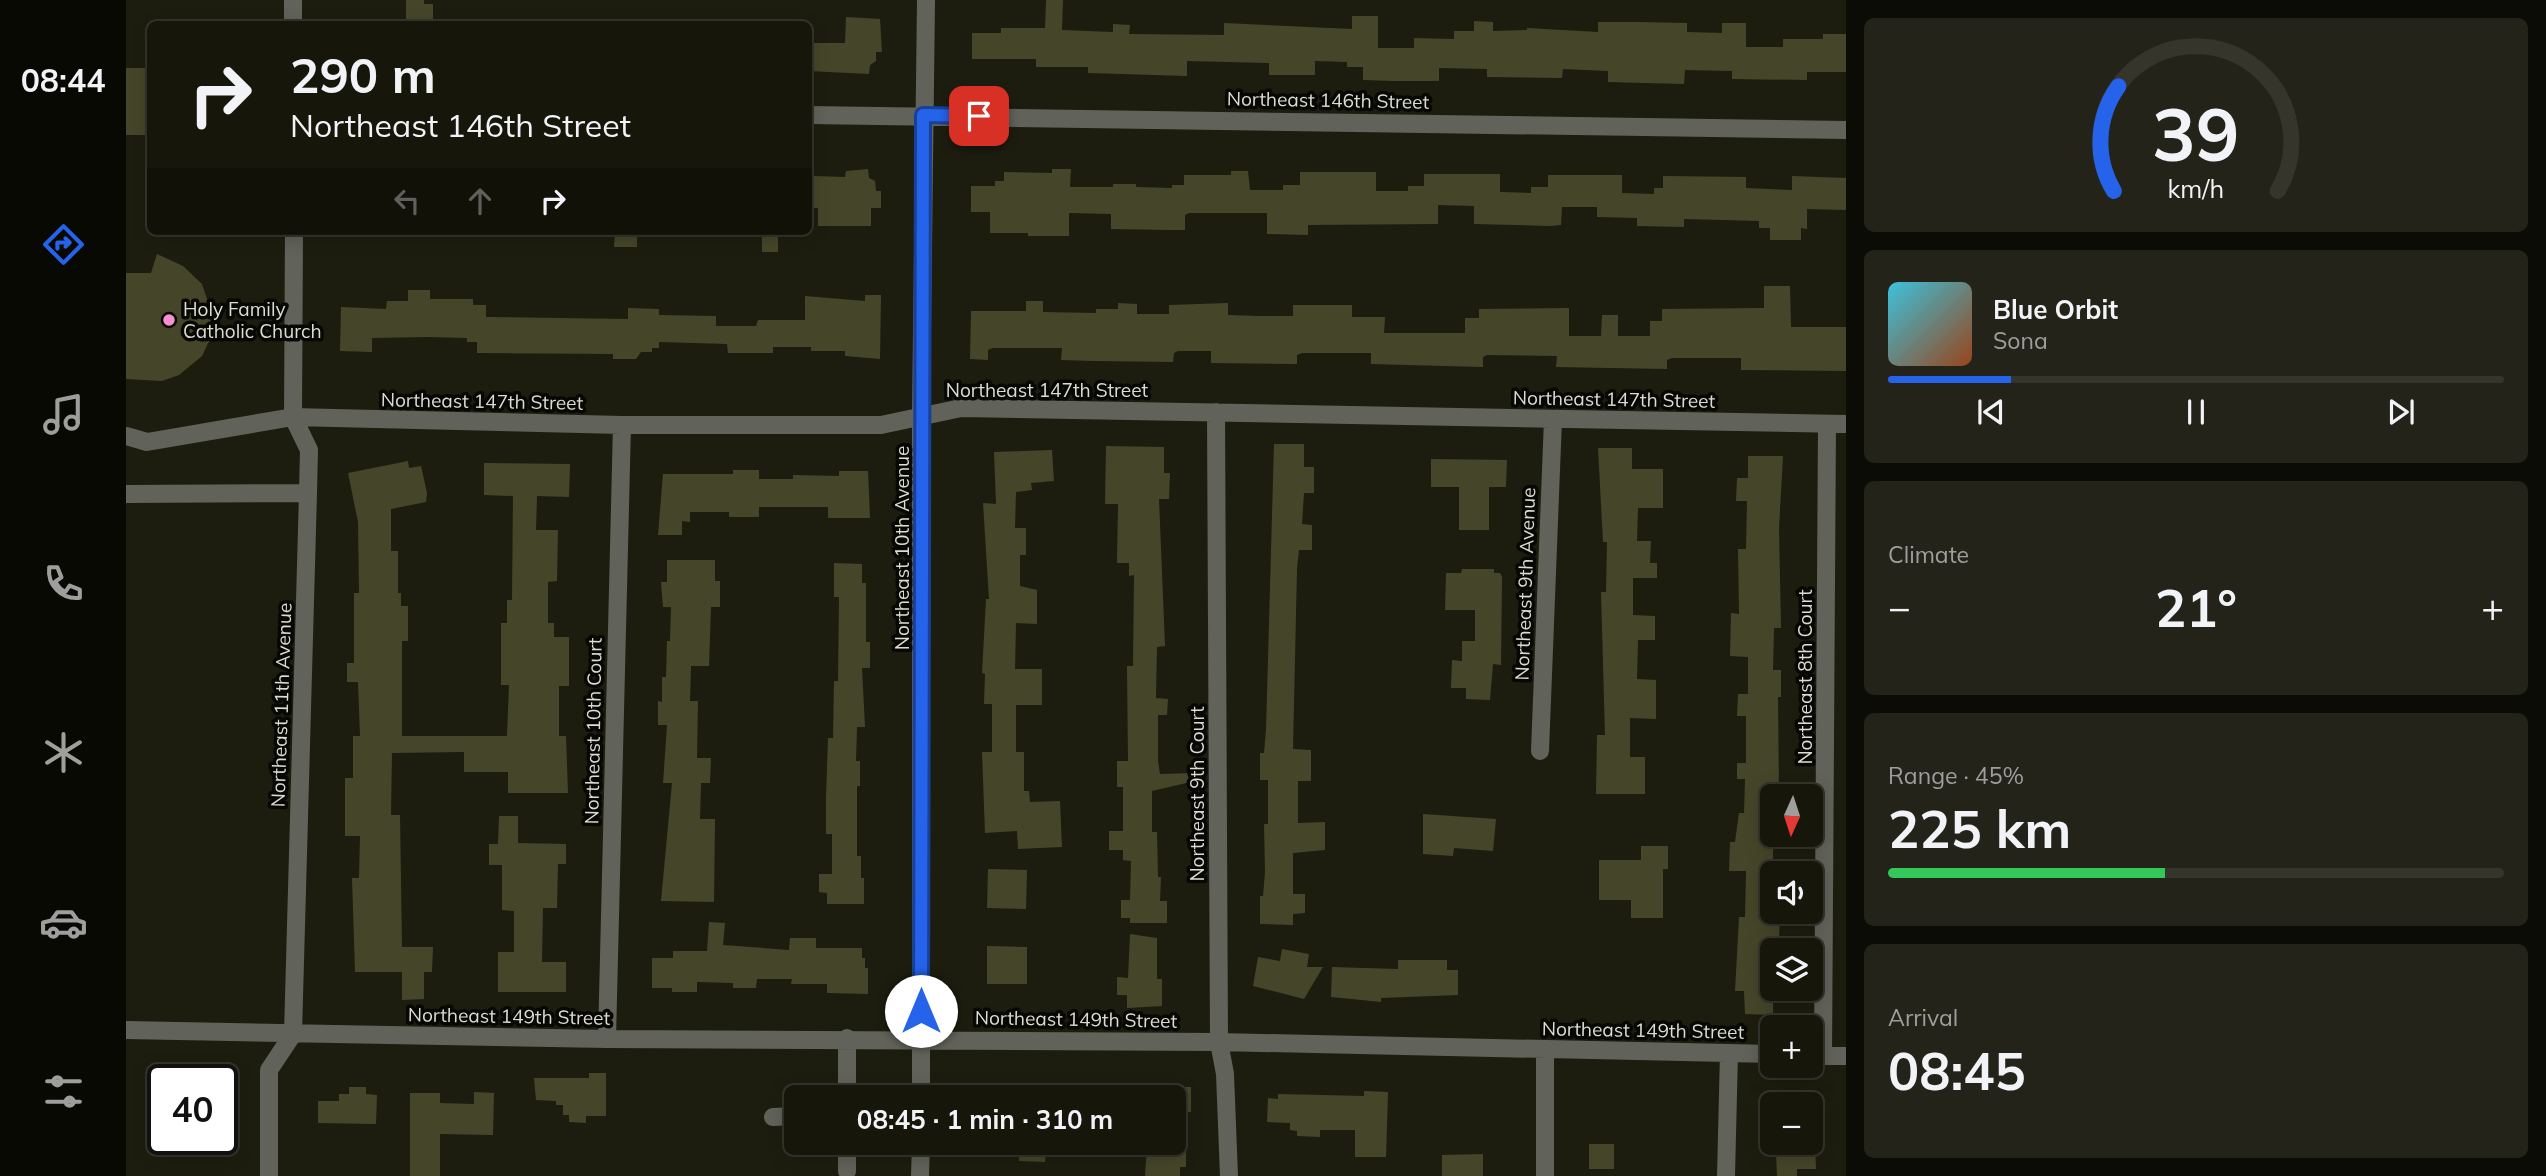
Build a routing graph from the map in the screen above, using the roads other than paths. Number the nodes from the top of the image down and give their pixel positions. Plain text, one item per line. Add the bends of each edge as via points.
1 (293, 0) edge
2 (926, 0) edge
3 (293, 21) edge
4 (812, 115) edge
5 (923, 115) junction
6 (1846, 130) edge
7 (294, 235) edge
8 (1216, 412) junction
9 (921, 414) junction
10 (293, 417) junction
11 (1553, 419) junction
12 (1827, 424) junction
13 (1846, 424) edge
14 (622, 425) junction
15 (126, 436) edge
16 (309, 493) junction
17 (126, 494) edge
18 (1540, 751) dead end
19 (1818, 1015) edge
20 (126, 1030) edge
21 (293, 1034) junction
22 (847, 1038) junction
23 (921, 1038) junction
24 (607, 1039) junction
25 (1219, 1042) junction
26 (1545, 1049) junction
27 (1729, 1053) junction
28 (1760, 1054) edge
29 (1823, 1056) edge
30 (1846, 1056) edge
31 (847, 1085) edge
32 (921, 1085) edge
33 (773, 1117) dead end
34 (784, 1117) edge
35 (847, 1155) edge
36 (920, 1155) edge
37 (847, 1171) dead end
38 (269, 1176) edge
39 (920, 1176) edge
40 (1229, 1176) edge
41 (1545, 1176) edge
42 (1726, 1176) edge

1 - 3 street
2 - 5 street, Northeast 10th Avenue
4 - 5 street, Northeast 146th Street
5 - 6 street, Northeast 146th Street
5 - 9 street, Northeast 10th Avenue
7 - 10 street, Northeast 11th Avenue
8 - 9 street, Northeast 147th Street via 961,408
8 - 11 street, Northeast 147th Street
8 - 25 street, Northeast 9th Court
9 - 14 street, Northeast 147th Street via 881,425
9 - 23 street, Northeast 10th Avenue
10 - 14 street, Northeast 147th Street
10 - 15 street, Northeast 147th Street via 147,442
10 - 16 street, Northeast 11th Avenue via 309,450
11 - 12 street, Northeast 147th Street
11 - 18 street, Northeast 9th Avenue
12 - 13 street, Northeast 147th Street
12 - 19 street, Northeast 8th Court
14 - 24 street, Northeast 10th Court
16 - 17 street
16 - 21 street, Northeast 11th Avenue
20 - 21 street, Northeast 149th Street
21 - 24 street, Northeast 149th Street
21 - 38 street via 269,1070
22 - 23 street, Northeast 149th Street
22 - 24 street, Northeast 149th Street
22 - 31 street
23 - 25 street, Northeast 149th Street
23 - 32 street, Northeast 10th Avenue
25 - 26 street, Northeast 149th Street
25 - 40 street, Northeast 9th Court via 1225,1074
26 - 27 street, Northeast 149th Street
26 - 41 street
27 - 28 street, Northeast 149th Street
27 - 42 street
29 - 30 street
33 - 34 street
35 - 37 street
36 - 39 street

